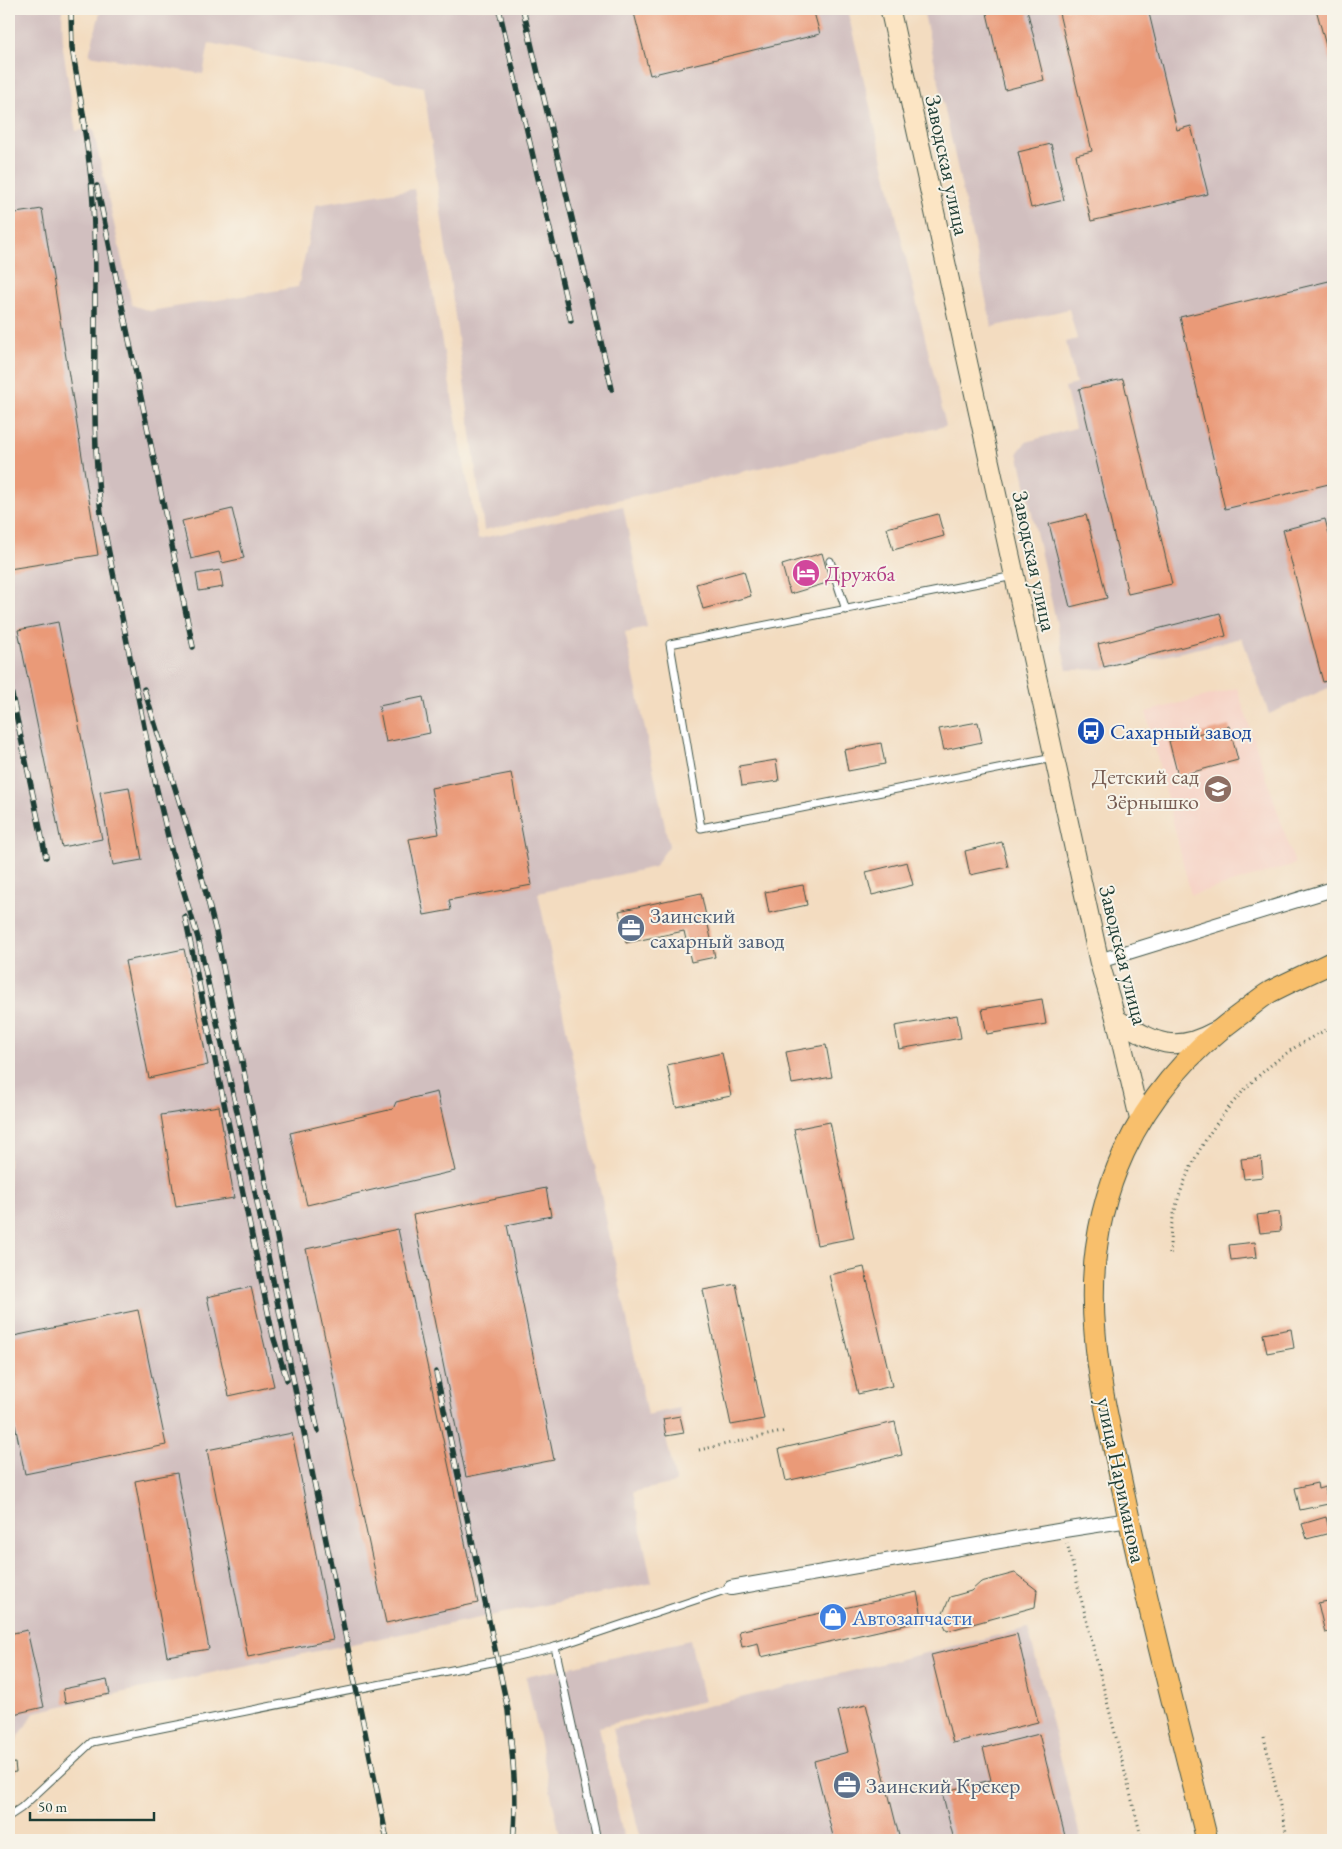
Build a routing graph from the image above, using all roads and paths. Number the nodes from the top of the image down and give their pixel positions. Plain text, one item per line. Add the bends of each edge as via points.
1 (890, 9) edge
2 (830, 561) dead end
3 (1014, 576) junction
4 (846, 610) junction
5 (1055, 758) junction
6 (1333, 889) edge
7 (1099, 961) junction
8 (1333, 962) edge
9 (1116, 1019) junction
10 (1333, 1027) edge
11 (1217, 1030) junction
12 (1140, 1122) junction
13 (1170, 1254) dead end
14 (786, 1431) dead end
15 (699, 1450) dead end
16 (1129, 1520) junction
17 (1064, 1530) junction
18 (731, 1588) joint
19 (555, 1647) junction
20 (1264, 1737) dead end
21 (9, 1816) edge
22 (598, 1840) edge
23 (1142, 1840) edge
24 (1207, 1840) edge
25 (1288, 1840) edge

1 - 3 main road, Заводская улица
2 - 4 lane
3 - 4 lane
3 - 5 main road, Заводская улица
4 - 5 lane via 670,644 701,828
5 - 7 main road, Заводская улица
6 - 7 street
7 - 9 main road, Заводская улица
8 - 11 main road, улица Нариманова via 1268,994
9 - 11 main road via 1150,1039 1166,1043 1199,1040
9 - 12 main road, Заводская улица
10 - 13 path via 1313,1035 1270,1066 1225,1112 1208,1135 1180,1193 1171,1228
11 - 12 main road, улица Нариманова via 1177,1070
12 - 16 main road, улица Нариманова via 1128,1140 1104,1203 1096,1244 1094,1278 1094,1331 1100,1380
14 - 15 path
16 - 17 street
16 - 24 main road, улица Нариманова
17 - 18 street
17 - 23 path
18 - 19 lane
19 - 21 lane via 92,1742
19 - 22 lane
20 - 25 path

